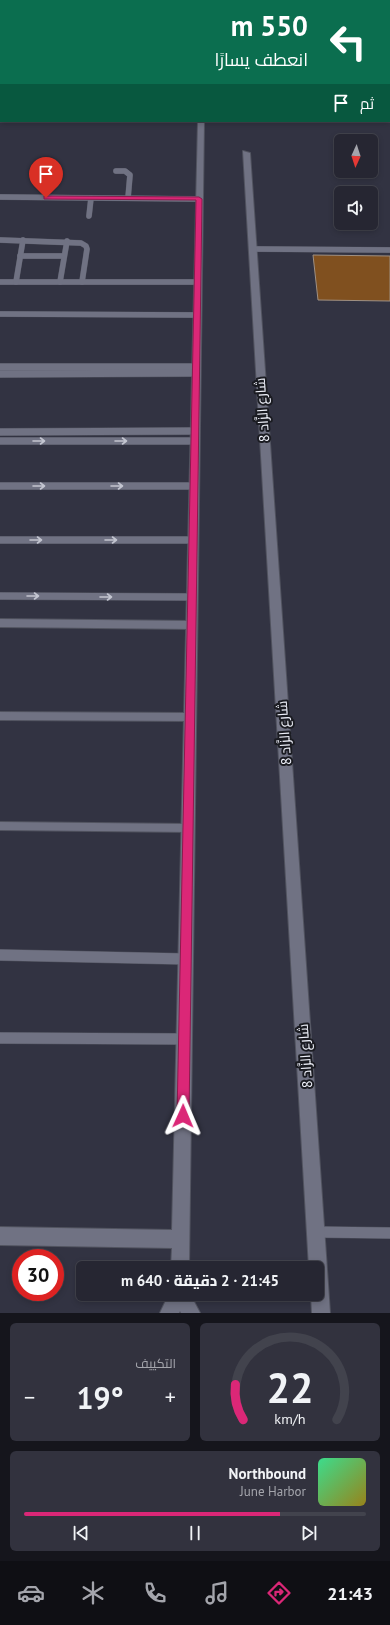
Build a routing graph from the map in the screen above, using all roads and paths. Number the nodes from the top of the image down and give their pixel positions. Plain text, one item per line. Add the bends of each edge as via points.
1 (200, 122) edge
2 (246, 153) dead end
3 (116, 171) dead end
4 (0, 198) edge
5 (91, 198) junction
6 (128, 198) junction
7 (199, 199) junction
8 (89, 216) dead end
9 (0, 240) edge
10 (23, 240) junction
11 (67, 241) junction
12 (252, 249) junction
13 (390, 250) edge
14 (20, 256) junction
15 (64, 256) junction
16 (0, 282) edge
17 (16, 282) junction
18 (60, 282) junction
19 (82, 282) junction
20 (197, 282) junction
21 (0, 314) edge
22 (197, 315) junction
23 (0, 367) edge
24 (195, 370) junction
25 (0, 374) edge
26 (0, 432) edge
27 (195, 436) junction
28 (0, 440) edge
29 (0, 486) edge
30 (194, 486) junction
31 (0, 540) edge
32 (194, 540) junction
33 (0, 596) edge
34 (193, 597) junction
35 (0, 623) edge
36 (193, 625) junction
37 (0, 716) edge
38 (191, 717) junction
39 (0, 826) edge
40 (189, 828) junction
41 (0, 955) edge
42 (186, 959) junction
43 (0, 1038) edge
44 (184, 1040) junction
45 (316, 1232) junction
46 (390, 1233) edge
47 (0, 1236) edge
48 (180, 1239) junction
49 (180, 1261) edge
50 (176, 1301) edge
51 (184, 1301) edge
52 (169, 1313) edge
53 (191, 1313) edge
54 (321, 1313) edge

1 - 7 street
2 - 12 street, شارع الزَّاد 8
3 - 6 lane via 130,175
4 - 5 lane
5 - 6 lane
5 - 8 lane
6 - 7 lane
7 - 20 street
9 - 10 lane
10 - 11 lane
10 - 14 lane
11 - 15 lane
11 - 19 lane via 86,246
12 - 13 lane
12 - 45 street, شارع الزَّاد 8
14 - 15 lane
14 - 17 lane
15 - 18 lane
16 - 17 lane
17 - 18 lane
18 - 19 lane
19 - 20 lane
20 - 22 street
21 - 22 lane
22 - 24 street
23 - 24 lane
24 - 25 lane
24 - 27 street
26 - 27 lane
28 -> 27 lane
27 - 30 street
29 -> 30 lane
30 - 32 street
31 -> 32 lane
32 - 34 street
33 -> 34 lane
34 - 36 street
35 - 36 lane
36 - 38 street
37 - 38 lane
38 - 40 street
39 - 40 lane
40 - 42 street
41 - 42 lane
42 - 44 street
43 - 44 lane
44 - 48 street
45 - 46 lane
45 - 54 street, شارع الزَّاد 8
47 - 48 street
48 - 49 street
50 - 52 street
51 - 53 street

